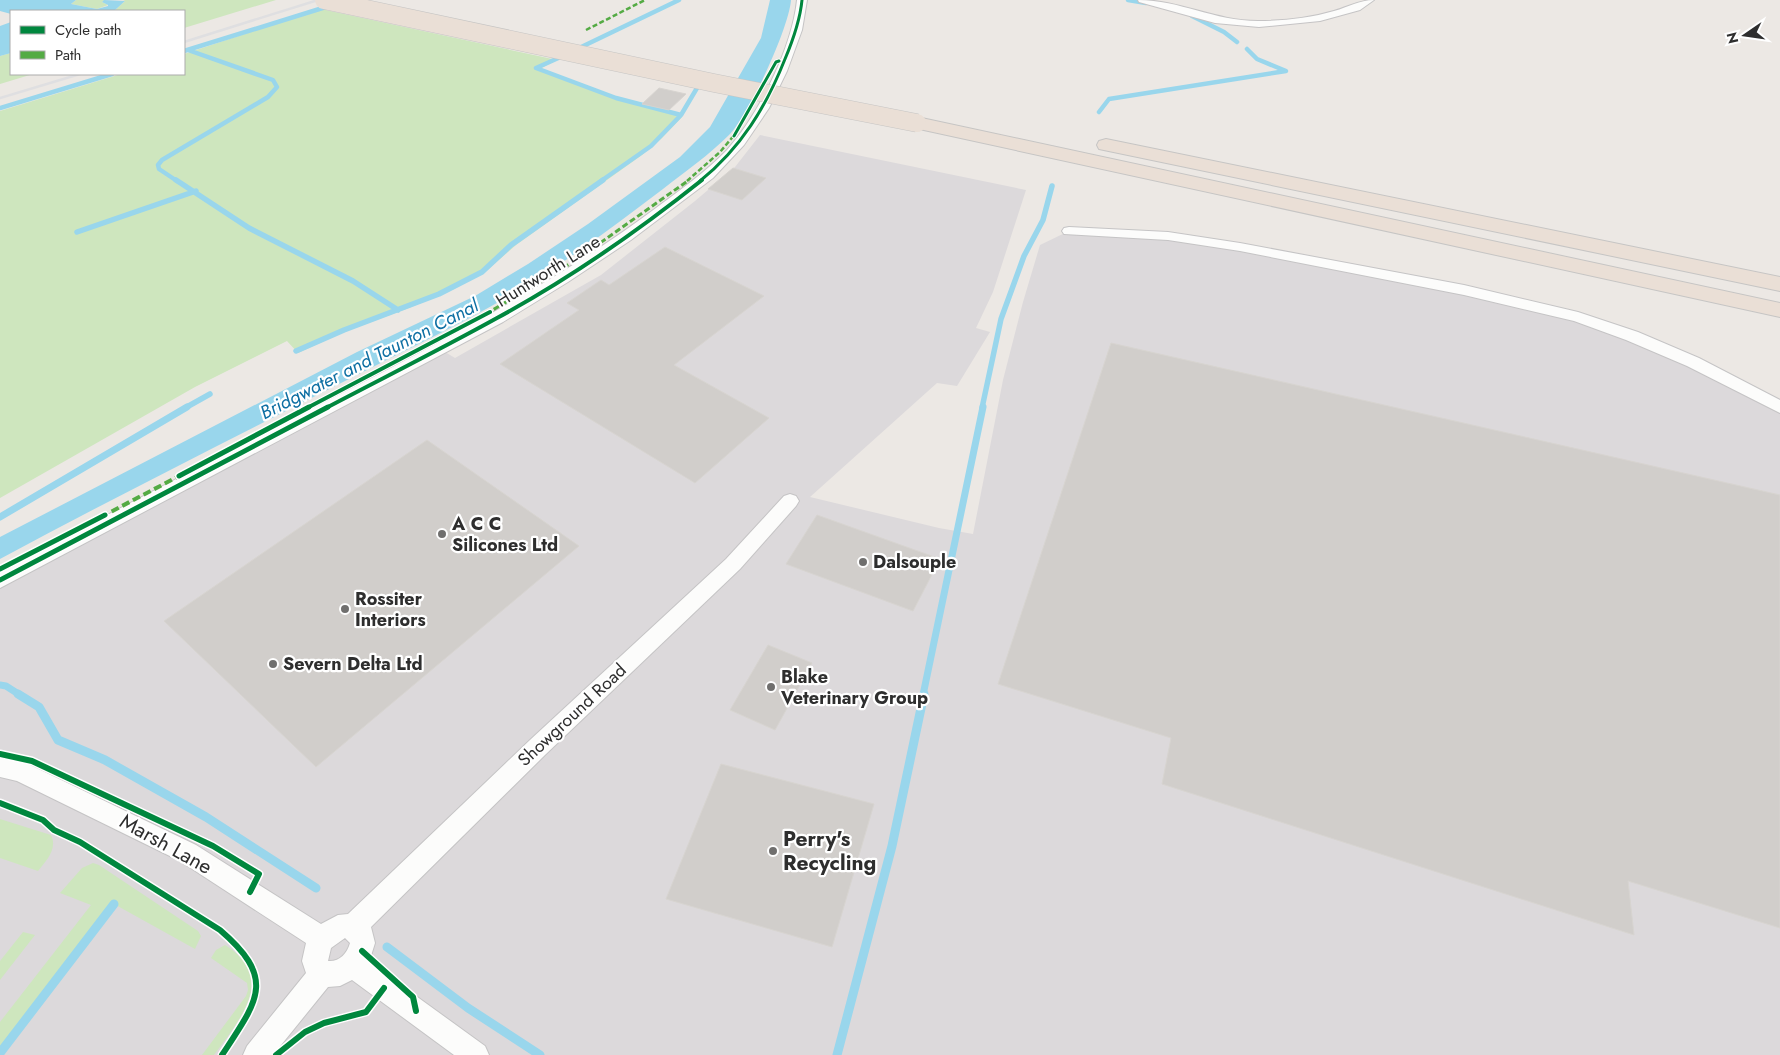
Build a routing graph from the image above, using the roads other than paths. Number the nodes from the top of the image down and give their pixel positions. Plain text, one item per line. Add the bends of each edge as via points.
1 (324, 0) edge
2 (392, 0) edge
3 (802, 0) edge
4 (1143, 0) edge
5 (1369, 0) edge
6 (697, 63) dead end
7 (754, 74) dead end
8 (791, 81) dead end
9 (920, 115) junction
10 (1069, 231) dead end
11 (1780, 284) edge
12 (1780, 310) edge
13 (1780, 407) edge
14 (790, 501) dead end
15 (0, 580) edge
16 (0, 767) edge
17 (353, 927) junction
18 (322, 939) junction
19 (352, 965) junction
20 (322, 973) junction
21 (256, 1055) edge
22 (476, 1055) edge

1 - 9 highway, bridge via 714,82
2 - 6 highway
3 - 15 street, Huntworth Lane via 800,21 793,40 760,114 739,144 717,166 638,228 574,273 498,318
4 - 5 street via 1226,22 1256,24 1333,15
7 - 8 highway
9 - 11 highway
9 - 12 highway
10 - 13 street via 1168,236 1240,247 1464,290 1578,317 1693,362
14 - 17 street, Showground Road via 733,564
16 - 18 street, Marsh Lane via 20,771 188,853
17 - 18 street via 337,928
17 - 19 street via 359,931 363,943
18 - 20 street via 314,955
19 - 20 street via 337,974
19 - 22 street
20 - 21 street

